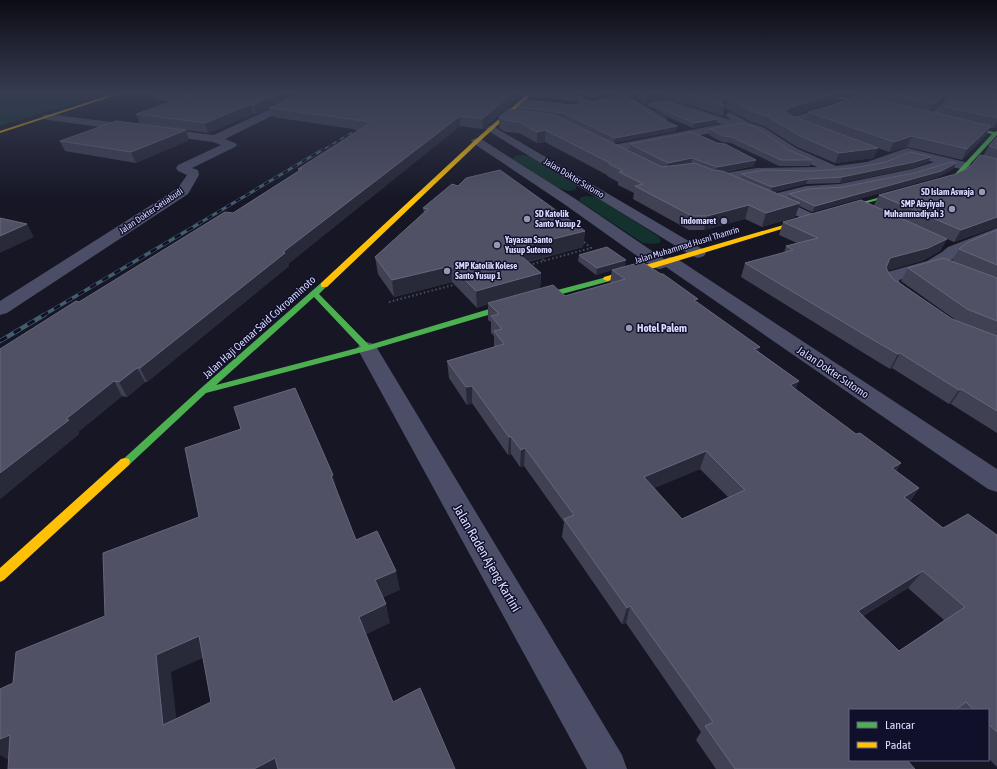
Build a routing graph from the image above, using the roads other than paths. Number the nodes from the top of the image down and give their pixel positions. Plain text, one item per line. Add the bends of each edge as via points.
1 (10, 129) edge
2 (138, 129) edge
3 (239, 129) edge
4 (490, 129) edge
5 (492, 129) edge
6 (681, 129) edge
7 (716, 129) edge
8 (761, 129) edge
9 (977, 129) edge
10 (0, 132) edge
11 (996, 133) edge
12 (691, 134) junction
13 (214, 139) junction
14 (705, 140) edge
15 (477, 141) junction
16 (599, 143) edge
17 (613, 149) junction
18 (874, 152) edge
19 (627, 156) edge
20 (888, 158) junction
21 (757, 160) edge
22 (947, 162) junction
23 (969, 163) junction
24 (986, 163) edge
25 (834, 169) junction
26 (692, 170) edge
27 (776, 170) junction
28 (721, 178) junction
29 (742, 187) edge
30 (756, 193) edge
31 (770, 199) junction
32 (857, 205) junction
33 (877, 215) edge
34 (811, 218) junction
35 (997, 233) edge
36 (698, 253) junction
37 (665, 263) junction
38 (936, 263) junction
39 (956, 272) edge
40 (315, 294) junction
41 (920, 306) edge
42 (0, 309) edge
43 (367, 348) junction
44 (203, 392) junction
45 (997, 482) edge
46 (0, 576) edge
47 (608, 769) edge

1 - 10 main road
2 - 13 street
3 - 13 street
4 - 15 main road, Jalan Haji Oemar Said Cokroaminoto
5 - 36 street, Jalan Dokter Sutomo
6 - 12 street
7 - 12 street
8 - 25 street via 792,150
9 - 11 main road
11 - 23 main road, Jalan Muhammad Husni Thamrin
12 - 14 street
12 - 17 street
13 - 42 street, Jalan Dokter Setiabudi via 231,146 182,168 193,172 183,190
15 - 37 street, Jalan Dokter Sutomo
15 - 40 main road, Jalan Haji Oemar Said Cokroaminoto
16 - 17 street
17 - 19 street
18 - 20 street
20 - 22 street via 907,152
20 - 25 street via 866,166
21 - 27 street
22 - 23 street
22 - 31 street via 840,188 806,190
23 - 24 street
23 - 32 main road, Jalan Muhammad Husni Thamrin via 957,175 944,181
25 - 27 street
26 - 28 street via 712,179
27 - 28 street
28 - 29 street
30 - 31 street
31 - 34 street
32 - 33 street
32 - 34 main road, Jalan Muhammad Husni Thamrin
34 - 36 main road, Jalan Muhammad Husni Thamrin
35 - 38 street via 947,247 949,255
36 - 37 main road, Jalan Muhammad Husni Thamrin
37 - 43 main road, Jalan Muhammad Husni Thamrin
37 - 45 street, Jalan Dokter Sutomo
38 - 39 street
38 - 41 street via 890,277 890,284
40 - 43 main road
40 - 44 main road, Jalan Haji Oemar Said Cokroaminoto
43 - 44 main road, Jalan Muhammad Husni Thamrin
43 - 47 street, Jalan Raden Ajeng Kartini
44 - 46 main road, Jalan Haji Oemar Said Cokroaminoto

